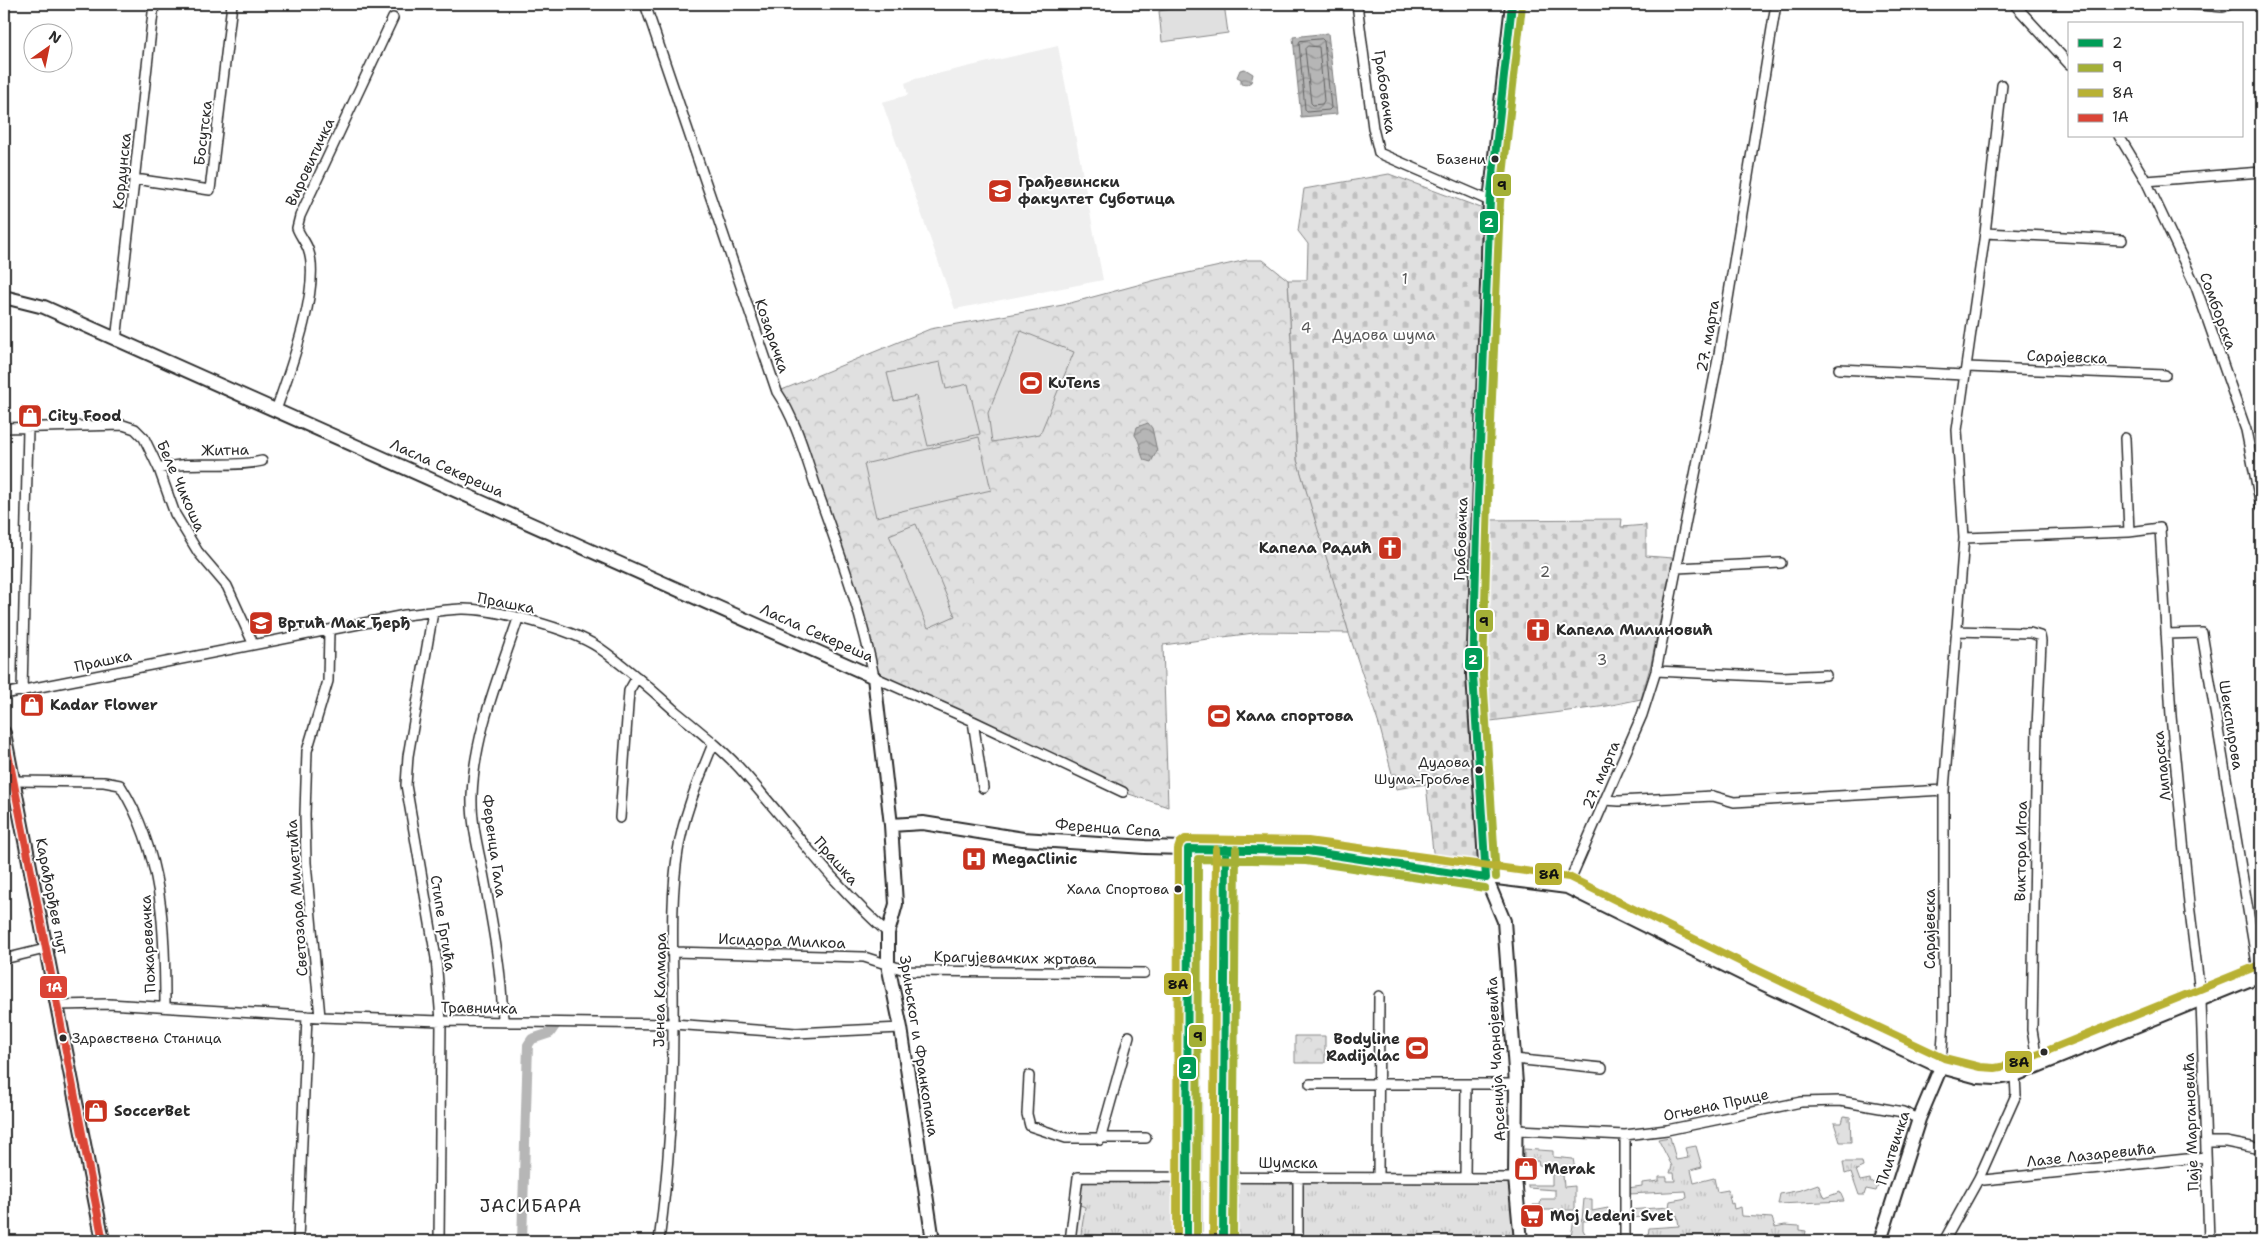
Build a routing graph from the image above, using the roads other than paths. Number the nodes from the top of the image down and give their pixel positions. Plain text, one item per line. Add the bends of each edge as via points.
1 (154, 4) edge
2 (232, 4) edge
3 (644, 4) edge
4 (1358, 4) edge
5 (1512, 4) edge
6 (1776, 4) edge
7 (2014, 4) edge
8 (2189, 4) edge
9 (2230, 4) edge
10 (393, 18) dead end
11 (2068, 63) edge
12 (2002, 85) dead end
13 (2120, 138) edge
14 (2261, 172) edge
15 (135, 179) junction
16 (2146, 181) junction
17 (1490, 201) junction
18 (1985, 233) junction
19 (2122, 240) dead end
20 (4, 297) edge
21 (116, 341) junction
22 (1839, 369) dead end
23 (1966, 371) junction
24 (2165, 375) dead end
25 (276, 410) junction
26 (4, 428) edge
27 (28, 428) junction
28 (2125, 438) dead end
29 (262, 462) dead end
30 (159, 469) junction
31 (2261, 506) edge
32 (2129, 532) junction
33 (1964, 538) junction
34 (1781, 563) dead end
35 (1677, 568) junction
36 (433, 612) junction
37 (518, 619) junction
38 (329, 630) junction
39 (1956, 631) junction
40 (2166, 634) junction
41 (253, 643) junction
42 (1656, 671) junction
43 (1826, 675) dead end
44 (636, 677) junction
45 (874, 677) junction
46 (22, 692) junction
47 (4, 694) edge
48 (973, 721) junction
49 (4, 733) edge
50 (713, 744) junction
51 (7, 768) edge
52 (13, 781) junction
53 (984, 788) dead end
54 (1944, 790) junction
55 (1123, 792) dead end
56 (1605, 800) junction
57 (620, 818) dead end
58 (891, 825) junction
59 (1188, 849) junction
60 (1207, 849) junction
61 (1226, 849) junction
62 (1486, 878) junction
63 (1567, 887) junction
64 (888, 933) junction
65 (45, 949) junction
66 (673, 952) junction
67 (4, 959) edge
68 (888, 965) junction
69 (1144, 973) dead end
70 (2260, 976) edge
71 (1379, 996) dead end
72 (2202, 1001) junction
73 (56, 1005) junction
74 (164, 1007) junction
75 (307, 1016) junction
76 (320, 1017) junction
77 (441, 1021) junction
78 (503, 1022) junction
79 (673, 1024) junction
80 (901, 1028) junction
81 (1129, 1036) dead end
82 (1514, 1059) junction
83 (2038, 1066) junction
84 (1941, 1067) junction
85 (1602, 1068) dead end
86 (2015, 1075) junction
87 (1029, 1076) dead end
88 (1310, 1084) dead end
89 (1378, 1084) junction
90 (1466, 1084) junction
91 (1516, 1084) junction
92 (1920, 1119) junction
93 (1517, 1130) junction
94 (1625, 1135) junction
95 (1146, 1138) dead end
96 (1100, 1140) junction
97 (2206, 1142) junction
98 (2261, 1149) edge
99 (2206, 1157) junction
100 (1188, 1176) junction
101 (1208, 1176) junction
102 (1223, 1177) junction
103 (1298, 1177) junction
104 (1378, 1178) junction
105 (1465, 1178) junction
106 (1515, 1178) junction
107 (1979, 1178) junction
108 (103, 1241) edge
109 (298, 1241) edge
110 (439, 1241) edge
111 (659, 1241) edge
112 (933, 1241) edge
113 (1070, 1241) edge
114 (1188, 1241) edge
115 (1207, 1241) edge
116 (1223, 1241) edge
117 (1298, 1241) edge
118 (1521, 1241) edge
119 (1625, 1241) edge
120 (1880, 1241) edge
121 (1944, 1241) edge
122 (2209, 1241) edge

1 - 15 street, Кордунска
2 - 15 street, Босутска via 210,190
3 - 45 street, Козарачка via 777,392 791,417 835,541 868,645
4 - 17 street, Грабовачка via 1379,153
5 - 17 street, Грабовачка
6 - 35 street, 27. марта via 1719,354
7 - 11 street
8 - 9 street via 2223,7
10 - 25 street, Вировитичка via 300,216 297,228 308,249 310,286 296,353
12 - 18 street, Сарајевска
13 - 16 street, Сомборска
14 - 16 street
15 - 21 street, Кордунска
16 - 31 street, Сомборска via 2196,287 2246,430
17 - 62 street, Грабовачка via 1473,675
18 - 19 street
18 - 23 street, Сарајевска via 1968,338
20 - 21 street, Ласла Секереша via 44,307
21 - 25 street, Ласла Секереша
22 - 23 street, Сарајевска
23 - 24 street, Сарајевска
23 - 33 street, Сарајевска via 1957,430
25 - 45 street, Ласла Секереша
26 - 27 street, Беле Чикоша
27 - 30 street, Беле Чикоша via 123,425 135,428 144,438
27 - 46 street
28 - 32 street
29 - 30 street, Житна via 242,466 198,464
30 - 41 street, Беле Чикоша via 176,514 198,552 227,586
32 - 33 street
32 - 40 street, Липарска via 2160,528
33 - 39 street, Сарајевска
34 - 35 street
35 - 42 street, 27. марта
36 - 37 street, Прашка via 487,611
36 - 38 street, Прашка
36 - 77 street, Стипе Гргића via 408,756 406,786 436,958
37 - 44 street, Прашка via 571,634 597,647
37 - 78 street, Ференца Гала via 482,731 471,797 494,931
38 - 41 street, Прашка
38 - 76 street, Светозара Милетића via 328,681 307,751 305,814 306,862
39 - 54 street, Сарајевска
39 - 83 street, Виктора Игоа via 2040,636 2032,1030
40 - 70 street, Шекспирова via 2202,633
40 - 72 street, Липарска via 2171,716
41 - 46 street, Прашка
42 - 43 street
42 - 56 street, 27. марта via 1642,715
44 - 50 street, Прашка
44 - 57 street via 629,691
45 - 48 street
45 - 58 street, Зрињског и Франкопана
46 - 47 street, Прашка
48 - 53 street
48 - 55 street
49 - 51 street, Карађорђев пут
50 - 64 street, Прашка via 742,770 861,910
50 - 66 street, Јенеа Калмара via 684,819 678,852
51 - 52 street, Карађорђев пут
52 - 65 street, Карађорђев пут
52 - 74 street, Пожаревачка via 120,785 131,802 156,868 163,913
54 - 56 street via 1734,802 1713,796
54 - 84 street, Сарајевска
56 - 63 street, 27. марта
58 - 59 street, Ференца Сепа via 923,823 1023,839
58 - 64 street, Зрињског и Франкопана via 896,904
59 - 60 street, Ференца Сепа
59 - 100 street
60 - 61 street, Ференца Сепа
60 - 101 street
61 - 62 street, Ференца Сепа via 1307,851
61 - 102 street
62 - 63 street, Ференца Сепа
62 - 82 street, Арсенија Чарнојевића via 1504,921
63 - 84 street, Ференца Сепа
64 - 68 street, Зрињског и Франкопана
65 - 67 street
65 - 73 street, Карађорђев пут
66 - 68 street, Исидора Милкоа via 864,957
66 - 79 street, Јенеа Калмара
68 - 69 street, Крагујевачких жртава via 908,971
68 - 80 street, Зрињског и Франкопана
70 - 72 street, Ференца Сепа
71 - 89 street
72 - 83 street, Ференца Сепа
72 - 97 street, Паје Маргановића
73 - 74 street, Травничка
73 - 108 street, Карађорђев пут
74 - 75 street, Травничка
75 - 76 street, Травничка
75 - 109 street
76 - 77 street, Травничка
77 - 78 street, Травничка
77 - 110 street, Стипе Гргића
78 - 79 street, Травничка
79 - 80 street, Травничка via 796,1033
79 - 111 street, Јенеа Калмара via 671,1122
80 - 112 street, Зрињског и Франкопана
81 - 96 street
82 - 85 street
82 - 91 street, Арсенија Чарнојевића
83 - 86 street, Ференца Сепа
84 - 86 street, Ференца Сепа via 1978,1077
84 - 92 street, Плитвичка
86 - 107 street via 2016,1095
87 - 96 street via 1027,1114 1030,1126 1066,1138
88 - 89 street
89 - 90 street
89 - 104 street
90 - 91 street
90 - 105 street
91 - 93 street, Арсенија Чарнојевића
92 - 94 street, Огњена Прице via 1903,1112 1840,1101 1802,1102 1667,1130
92 - 120 street, Плитвичка
93 - 94 street, Огњена Прице
93 - 106 street, Арсенија Чарнојевића
94 - 119 street
95 - 96 street
97 - 98 street via 2226,1142
97 - 99 street, Паје Маргановића
99 - 107 street, Лазе Лазаревића
99 - 122 street, Паје Маргановића
100 - 101 street, Шумска
100 - 113 street, Шумска via 1078,1177
100 - 114 street
101 - 102 street, Шумска
101 - 115 street
102 - 103 street, Шумска
102 - 116 street
103 - 104 street, Шумска
103 - 117 street
104 - 105 street, Шумска
105 - 106 street, Шумска
106 - 118 street, Арсенија Чарнојевића
107 - 121 street

